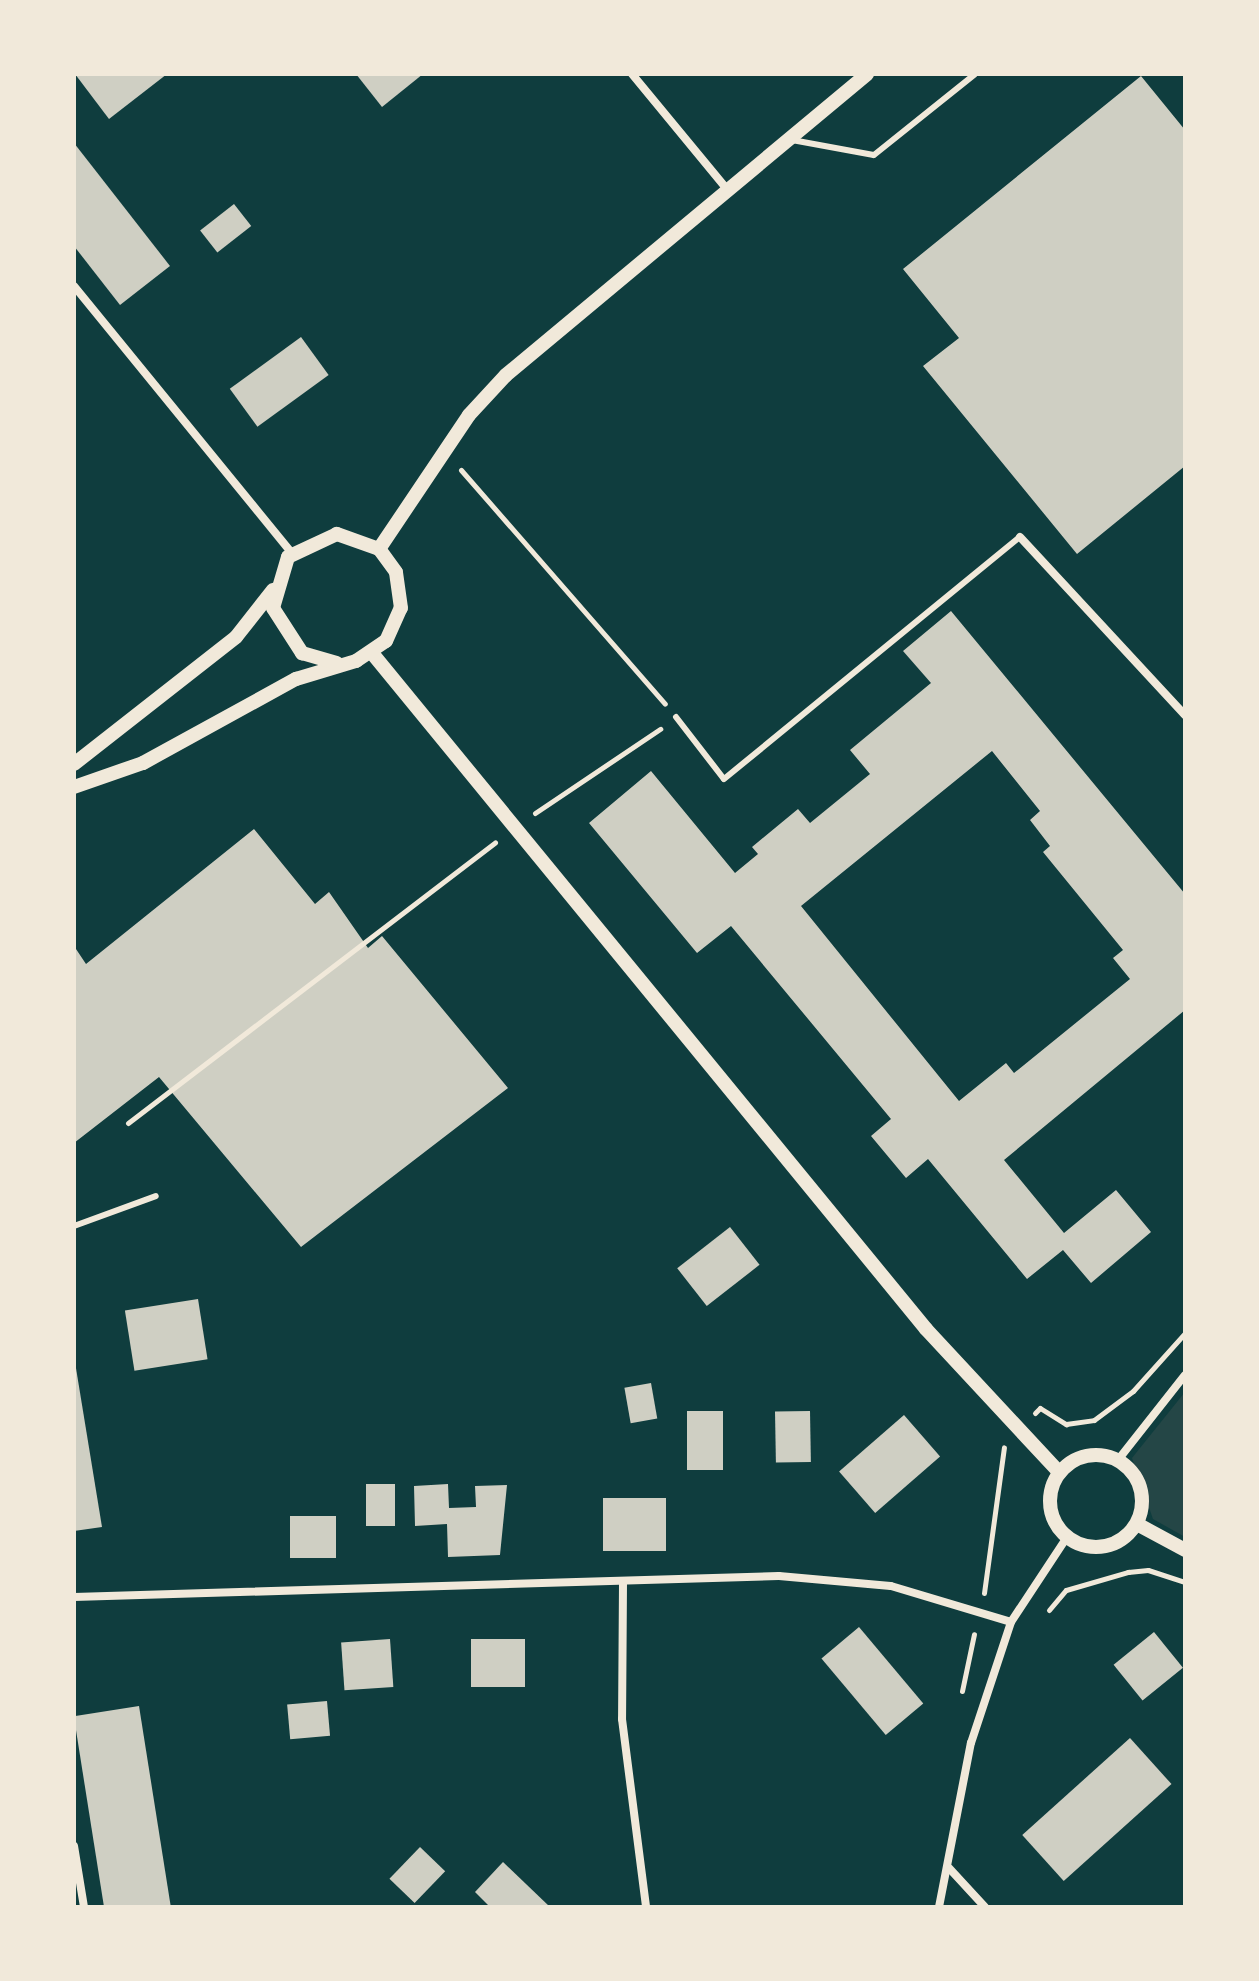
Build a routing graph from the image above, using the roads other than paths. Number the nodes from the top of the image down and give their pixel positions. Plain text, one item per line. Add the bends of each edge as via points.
1 (632, 74) edge
2 (867, 74) edge
3 (975, 74) edge
4 (785, 139) junction
5 (725, 187) junction
6 (74, 286) edge
7 (1020, 537) joint
8 (379, 549) junction
9 (292, 553) junction
10 (273, 590) junction
11 (372, 653) junction
12 (337, 663) junction
13 (1185, 715) edge
14 (676, 717) road end
15 (74, 764) edge
16 (74, 787) edge
17 (156, 1196) dead end
18 (74, 1226) edge
19 (1185, 1375) edge
20 (1118, 1460) junction
21 (1059, 1472) junction
22 (1137, 1524) junction
23 (1067, 1537) junction
24 (1185, 1550) edge
25 (623, 1583) junction
26 (74, 1597) edge
27 (1011, 1622) junction
28 (74, 1846) edge
29 (949, 1868) junction
30 (84, 1907) edge
31 (646, 1907) edge
32 (939, 1907) edge
33 (985, 1907) edge

1 - 5 street
2 - 4 street
3 - 4 lane via 874,155
4 - 5 street
5 - 8 street via 506,375 443,453
6 - 9 street
7 - 13 street
7 - 14 lane via 724,779
8 - 9 street via 337,534
8 - 11 street via 396,572 401,608
9 - 10 street
10 - 12 street via 288,641
10 - 15 street via 236,637
11 - 12 street
11 - 21 street via 1017,1432
12 - 16 street via 143,763
17 - 18 lane
19 - 20 street
20 - 21 street via 1088,1455
20 - 22 street via 1143,1498
21 - 23 street via 1050,1507
22 - 23 street via 1099,1548
22 - 24 street
23 - 27 street
25 - 26 street
25 - 27 street via 779,1576 891,1586
25 - 31 street via 622,1719
27 - 29 street via 971,1743
28 - 30 street
29 - 32 street
29 - 33 street

